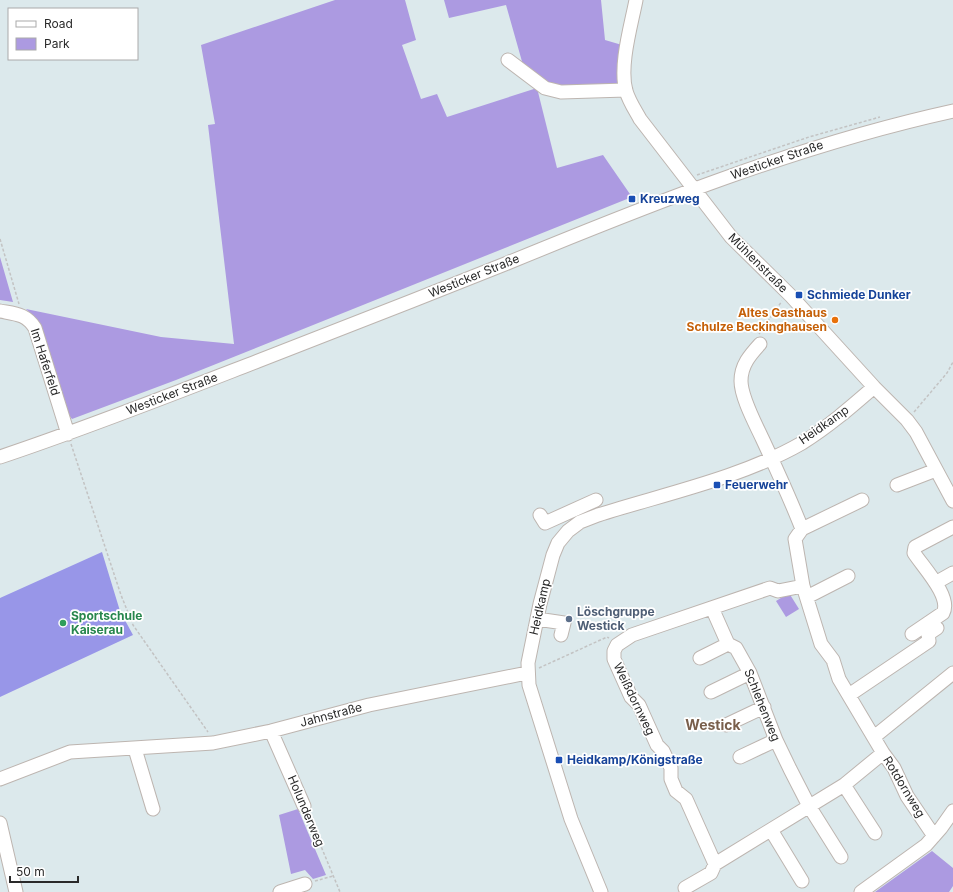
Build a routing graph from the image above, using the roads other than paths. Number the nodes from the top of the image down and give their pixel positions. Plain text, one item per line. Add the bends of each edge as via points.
1 (636, 0) edge
2 (508, 60) dead end
3 (626, 90) junction
4 (953, 111) edge
5 (694, 189) junction
6 (0, 311) edge
7 (760, 344) road end
8 (874, 387) junction
9 (68, 434) junction
10 (0, 457) edge
11 (771, 458) junction
12 (936, 470) junction
13 (897, 485) dead end
14 (596, 500) dead end
15 (862, 500) dead end
16 (953, 502) edge
17 (574, 509) junction
18 (540, 515) dead end
19 (580, 522) junction
20 (953, 527) edge
21 (802, 529) junction
22 (953, 573) edge
23 (848, 576) dead end
24 (936, 582) junction
25 (805, 592) junction
26 (712, 608) junction
27 (537, 619) junction
28 (937, 628) dead end
29 (912, 634) dead end
30 (561, 635) dead end
31 (728, 644) junction
32 (700, 658) dead end
33 (750, 673) junction
34 (953, 673) edge
35 (528, 674) junction
36 (711, 692) dead end
37 (849, 695) junction
38 (764, 707) junction
39 (726, 725) dead end
40 (271, 731) junction
41 (874, 737) junction
42 (776, 740) junction
43 (135, 749) junction
44 (883, 753) junction
45 (740, 757) dead end
46 (0, 779) edge
47 (844, 785) junction
48 (304, 806) road end
49 (809, 806) junction
50 (152, 809) dead end
51 (953, 811) edge
52 (0, 823) edge
53 (771, 830) junction
54 (875, 833) dead end
55 (934, 836) junction
56 (840, 856) dead end
57 (715, 864) junction
58 (802, 881) dead end
59 (305, 884) road end
60 (685, 888) dead end
61 (16, 892) edge
62 (280, 892) edge
63 (601, 892) edge
64 (861, 892) edge

1 - 3 street, Mühlenstraße via 625,68
2 - 3 street via 545,88 561,92
3 - 5 street, Mühlenstraße via 640,119
4 - 5 street, Westicker Straße via 813,147
5 - 8 street, Mühlenstraße via 731,237
5 - 9 street, Westicker Straße
6 - 9 street, Im Haferfeld via 22,314 35,328
7 - 11 street via 748,357 741,382 744,397
8 - 11 street, Heidkamp via 823,429
8 - 12 street, Mühlenstraße via 916,432
9 - 10 street, Westicker Straße
11 - 19 street, Heidkamp
11 - 21 street
12 - 13 street
12 - 16 street, Mühlenstraße
14 - 17 street
15 - 21 street
17 - 18 street via 545,523
17 - 19 street
19 - 27 street, Heidkamp via 568,530 558,543
20 - 24 street via 914,550 923,567
21 - 25 street, Rotdornweg via 795,538
22 - 24 street
23 - 25 street
24 - 29 street via 945,603 945,611
25 - 26 street, Weißdornweg via 778,591 770,588
25 - 37 street, Rotdornweg via 821,644 833,660 839,679
26 - 31 street, Schlehenweg
26 - 57 street, Weißdornweg via 632,636 617,645 614,659 631,697 639,705 656,745 663,751 671,768 671,779 676,791 686,799
27 - 30 street via 564,623
27 - 35 street, Heidkamp
28 - 37 street via 928,634 929,642
31 - 32 street
31 - 33 street, Schlehenweg via 736,648
33 - 36 street
33 - 38 street, Schlehenweg
34 - 41 street
35 - 40 street, Jahnstraße via 369,705
35 - 63 street, Heidkamp via 529,685 571,819
37 - 41 street, Rotdornweg
38 - 39 street
38 - 42 street, Schlehenweg
40 - 43 street, Jahnstraße via 213,743
40 - 48 street, Holunderweg
41 - 44 street, Rotdornweg
42 - 45 street
42 - 49 street, Schlehenweg
43 - 46 street, Jahnstraße via 70,752
43 - 50 street
44 - 47 street
44 - 55 street, Rotdornweg
47 - 49 street
47 - 54 street
49 - 53 street
49 - 56 street
51 - 55 street
52 - 61 street
53 - 57 street
53 - 58 street
55 - 64 street via 926,845
57 - 60 street via 711,872
59 - 62 street

